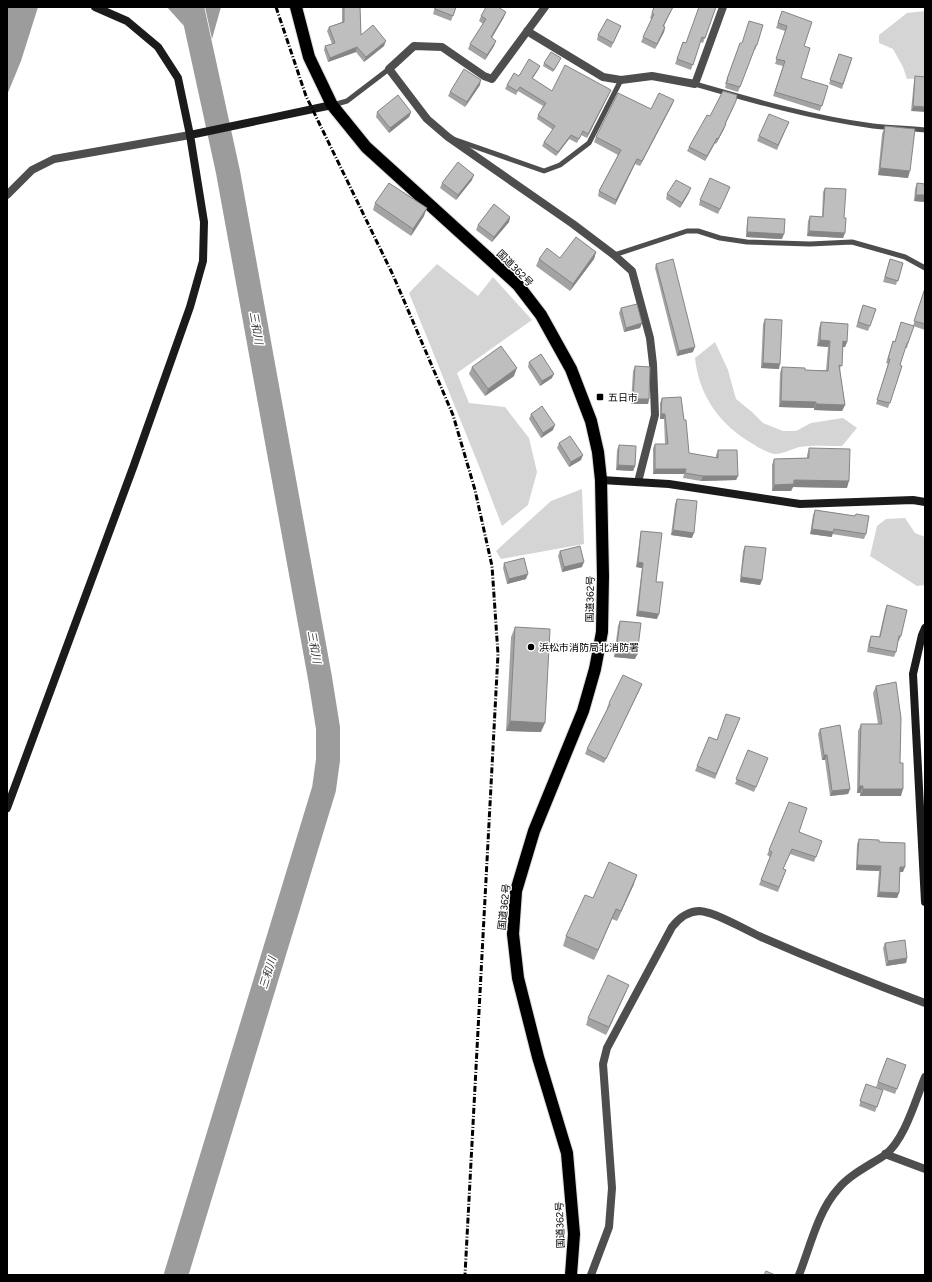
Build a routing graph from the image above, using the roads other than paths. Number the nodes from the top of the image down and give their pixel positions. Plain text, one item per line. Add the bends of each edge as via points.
1 (95, 7) edge
2 (296, 7) edge
3 (545, 7) edge
4 (723, 7) edge
5 (527, 31) junction
6 (390, 69) junction
7 (621, 80) junction
8 (695, 84) junction
9 (332, 105) junction
10 (925, 130) edge
11 (190, 134) junction
12 (448, 137) junction
13 (7, 195) edge
14 (614, 255) junction
15 (925, 268) edge
16 (601, 480) junction
17 (638, 482) junction
18 (925, 502) edge
19 (925, 628) edge
20 (7, 808) edge
21 (925, 901) edge
22 (925, 1003) edge
23 (925, 1077) edge
24 (885, 1154) junction
25 (925, 1169) edge
26 (571, 1275) edge
27 (592, 1275) edge
28 (799, 1275) edge

1 - 11 street via 127,21 158,47 178,78
2 - 9 highway, 国道362号 via 309,57
3 - 5 street
4 - 8 street
5 - 6 street via 492,79 442,46 414,46
5 - 7 street via 603,77
6 - 9 lane via 347,100
6 - 12 street via 428,119
7 - 8 street via 652,76
7 - 12 lane via 589,143 560,165 544,171
8 - 10 lane via 810,114 874,126
9 - 11 street
9 - 16 highway, 国道362号 via 366,147 518,285 541,315 571,369 591,421
11 - 13 street via 54,159 32,170
11 - 20 street via 204,222 203,261 190,307 134,465
12 - 14 street
14 - 15 lane via 687,231 698,231 720,238 747,242 852,242 905,257
14 - 17 street via 632,271 650,338 653,364 656,415
16 - 17 street
16 - 26 highway, 国道362号 via 602,632 595,669 583,711 534,831 516,890 513,934 518,978 538,1057 567,1153 574,1234
17 - 18 street via 669,484 800,504 913,500
19 - 21 street via 913,674
22 - 27 street via 838,970 714,915 700,911 679,918 672,926 606,1048 603,1064 612,1188 608,1227
23 - 24 street via 903,1132 896,1144
24 - 25 street
24 - 28 street via 835,1192 823,1211

